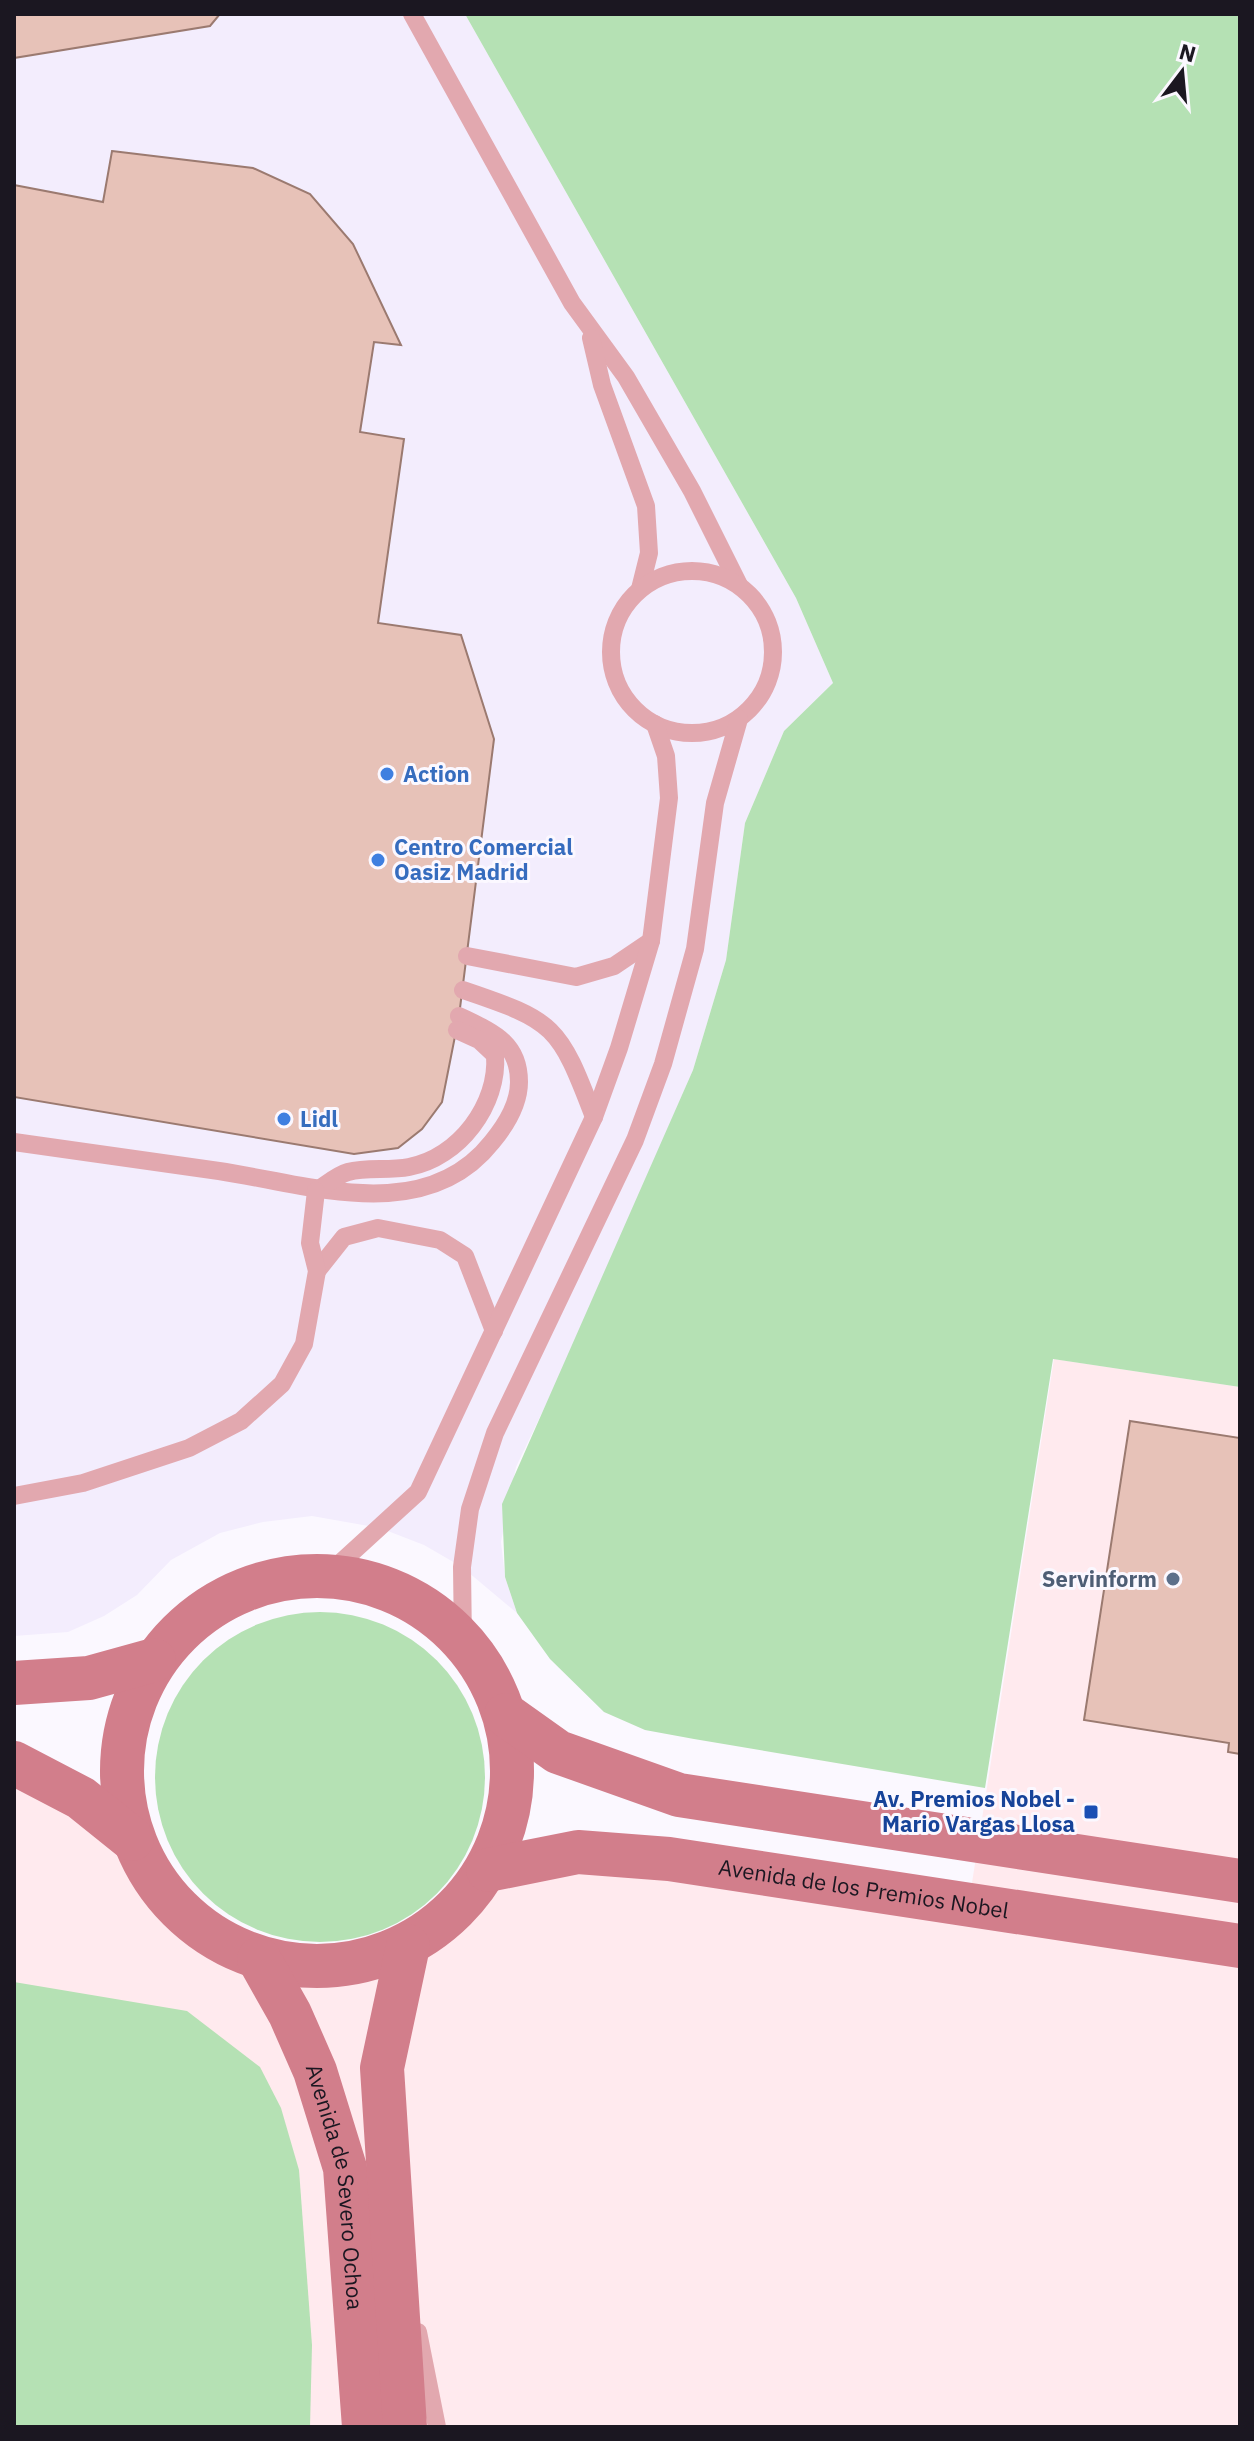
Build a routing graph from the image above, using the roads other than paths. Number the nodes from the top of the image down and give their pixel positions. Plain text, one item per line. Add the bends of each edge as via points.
1 (412, 14) edge
2 (590, 331) junction
3 (739, 585) junction
4 (640, 589) junction
5 (739, 719) junction
6 (655, 724) junction
7 (651, 941) junction
8 (467, 956) dead end
9 (463, 990) dead end
10 (594, 1117) junction
11 (14, 1142) edge
12 (316, 1191) junction
13 (317, 1271) junction
14 (494, 1331) junction
15 (14, 1496) edge
16 (325, 1577) junction
17 (463, 1643) junction
18 (154, 1660) junction
19 (14, 1683) edge
20 (506, 1715) junction
21 (14, 1763) edge
22 (132, 1839) junction
23 (488, 1870) junction
24 (1240, 1881) edge
25 (408, 1946) junction
26 (1240, 1946) edge
27 (259, 1959) junction
28 (365, 2168) junction
29 (354, 2413) edge
30 (405, 2427) edge
31 (437, 2427) edge

1 - 2 lane
2 - 3 lane via 626,377
2 - 4 lane via 602,385 646,506 649,553
3 - 4 lane via 689,570
3 - 5 lane via 770,626 774,652 758,701
4 - 6 lane via 615,626 612,660 622,693
5 - 6 lane via 712,731 683,732
5 - 17 lane via 715,803 695,949 663,1064 635,1140 495,1433 470,1509 462,1567
6 - 7 lane via 666,756 669,798
7 - 8 lane via 614,966 576,977
7 - 10 lane
9 - 10 lane via 526,1011 557,1033
10 - 14 lane
11 - 12 lane via 229,1172
12 - 12 lane via 346,1172 412,1167 447,1152 476,1122 497,1078 495,1055 458,1023 497,1034 519,1061 519,1092 507,1123 478,1159 414,1189 373,1195
12 - 13 lane via 310,1243
13 - 14 lane via 344,1237 378,1228 440,1240 465,1256
13 - 15 lane via 304,1344 282,1384 241,1421 189,1448 99,1478
14 - 16 lane via 418,1492
16 - 17 street via 374,1585 416,1601
16 - 18 street via 273,1579 206,1608
17 - 20 street via 489,1677
18 - 19 street via 89,1678
18 - 22 street via 127,1716 119,1778
20 - 23 street via 514,1767 508,1821
20 - 24 street via 558,1752 679,1795
21 - 22 street via 81,1798
22 - 27 street via 161,1892 205,1933
23 - 25 street via 453,1914
23 - 26 street, Avenida de los Premios Nobel via 578,1852 669,1859
25 - 27 street via 335,1967
25 - 28 street, Avenida de Severo Ochoa
27 - 28 street, Avenida de Severo Ochoa
28 - 29 street, Avenida de Severo Ochoa
28 - 30 street, Avenida de Severo Ochoa
28 - 31 lane

